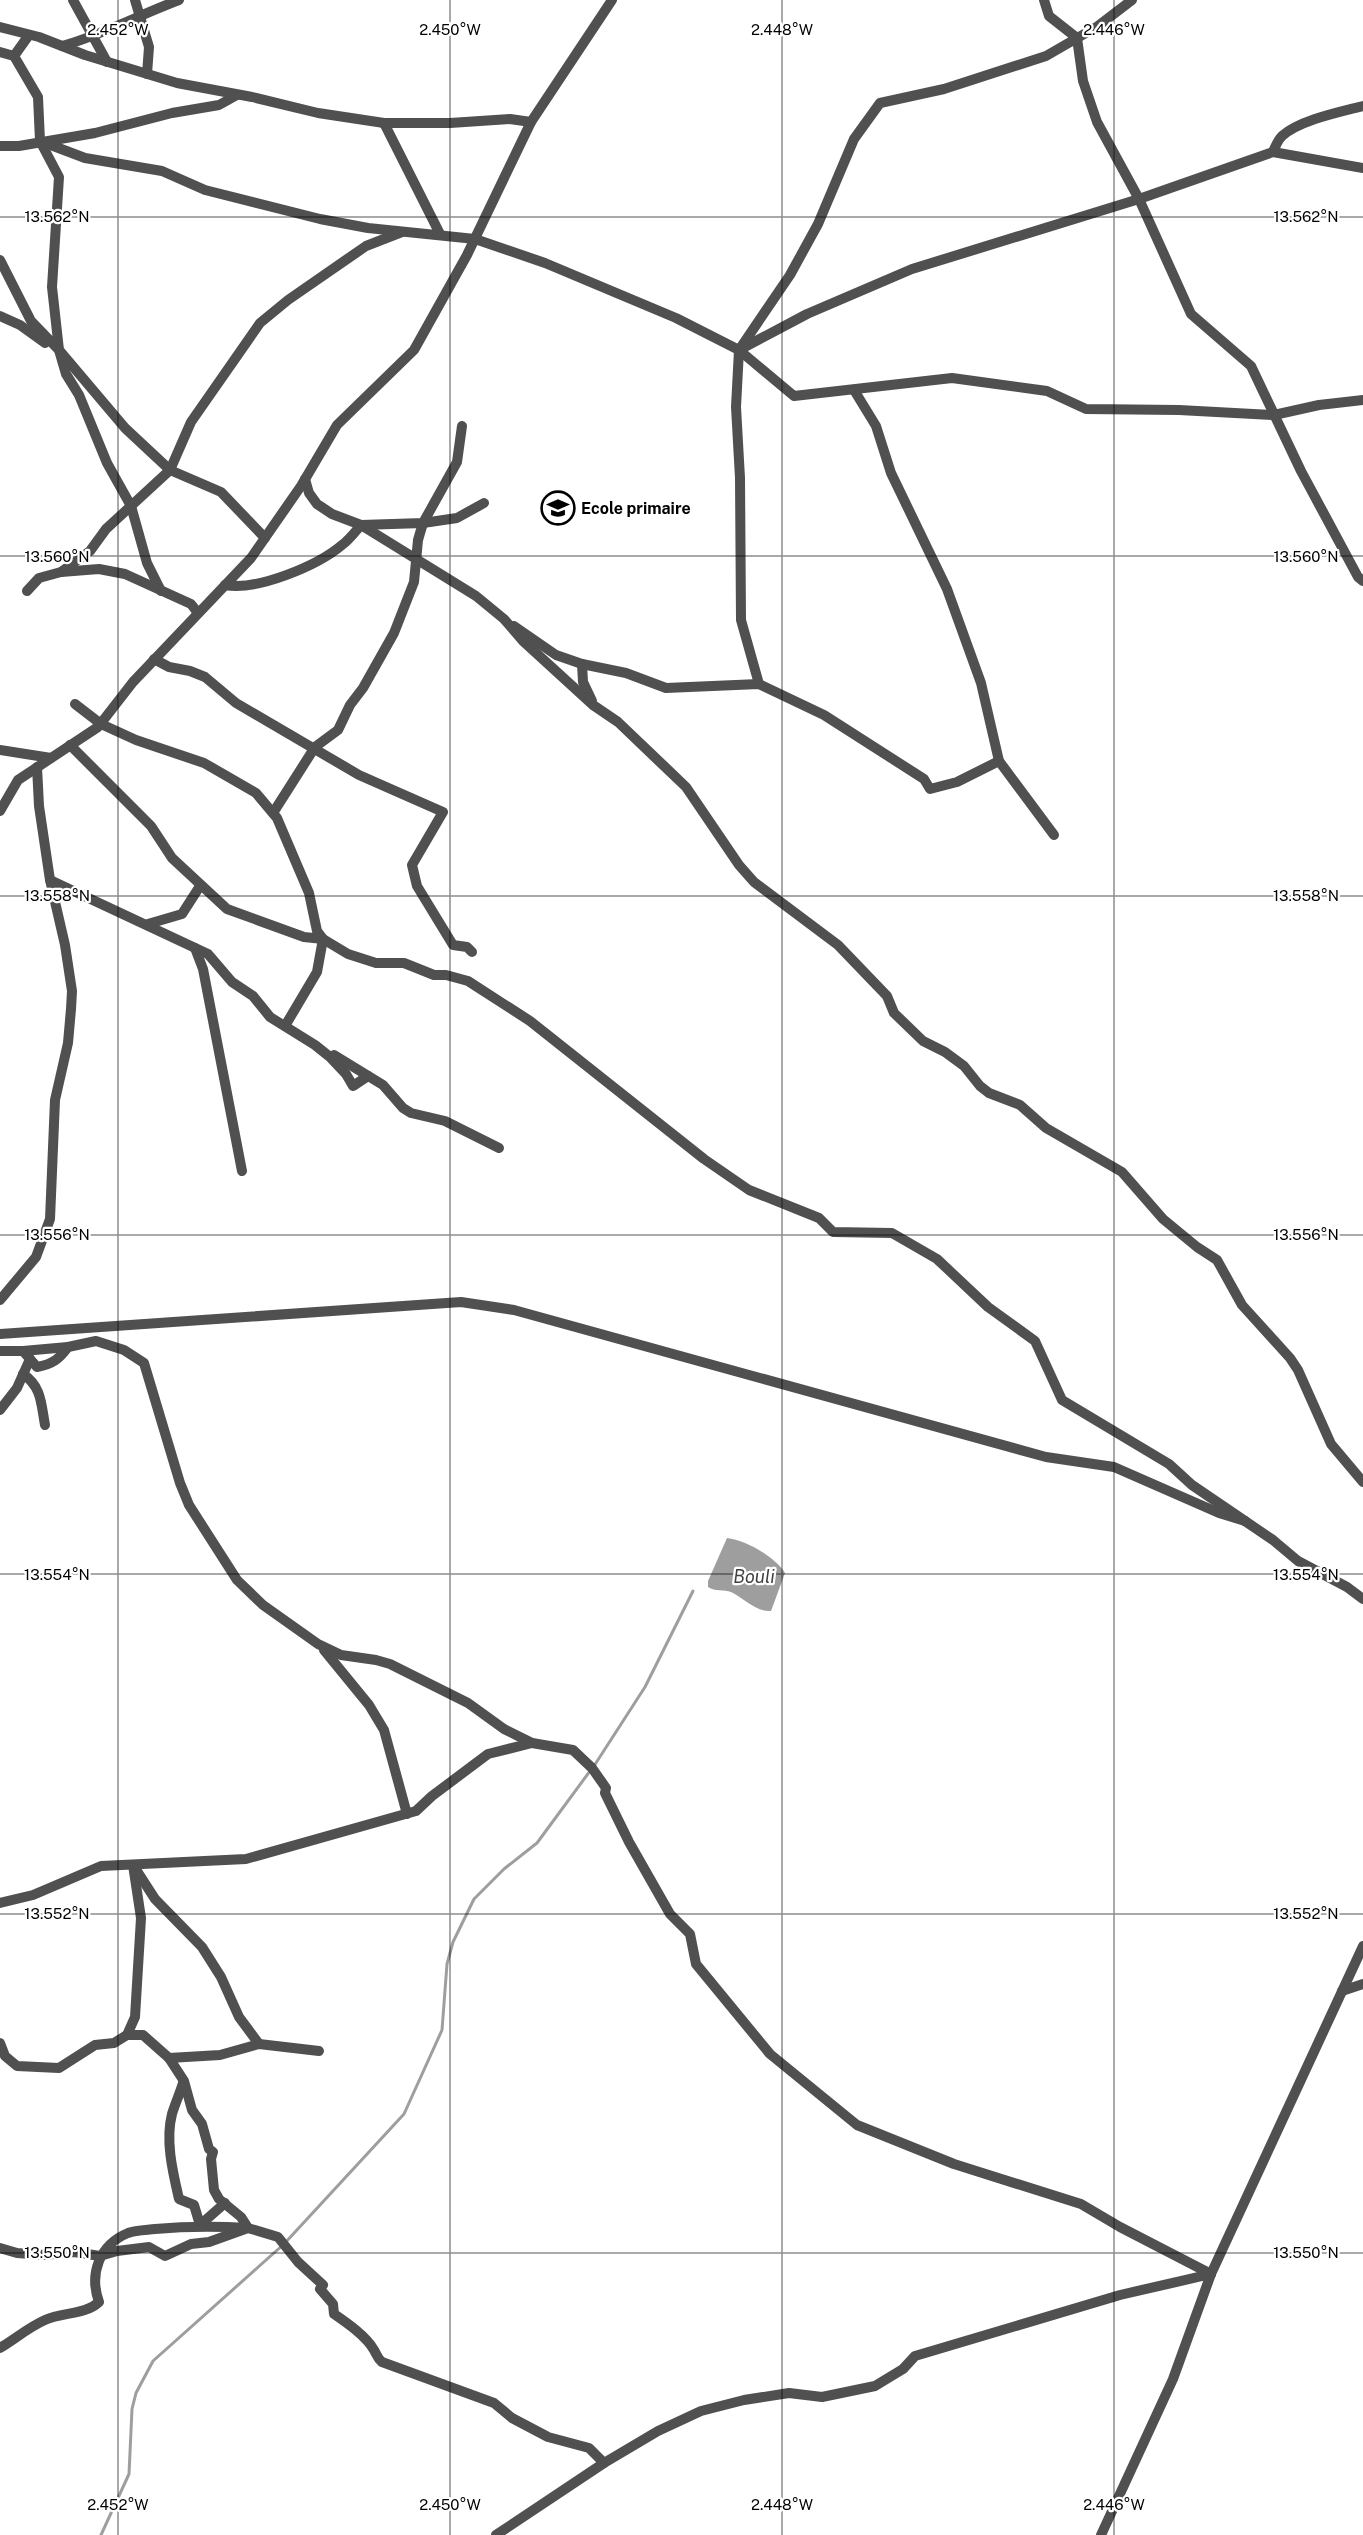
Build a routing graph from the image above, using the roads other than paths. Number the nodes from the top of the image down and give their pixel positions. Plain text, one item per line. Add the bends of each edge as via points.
1 (73, 0) edge
2 (135, 0) edge
3 (179, 0) edge
4 (612, 0) edge
5 (1044, 0) edge
6 (1132, 0) edge
7 (140, 15) junction
8 (0, 27) edge
9 (29, 35) junction
10 (95, 37) junction
11 (1077, 38) junction
12 (61, 46) junction
13 (0, 52) edge
14 (14, 56) junction
15 (107, 62) junction
16 (147, 74) junction
17 (237, 95) junction
18 (1363, 106) edge
19 (531, 122) junction
20 (384, 123) junction
21 (40, 141) junction
22 (0, 147) edge
23 (1273, 153) junction
24 (1363, 168) edge
25 (1139, 199) junction
26 (405, 231) junction
27 (440, 234) junction
28 (474, 239) junction
29 (0, 260) edge
30 (0, 316) edge
31 (59, 350) junction
32 (739, 350) junction
33 (854, 390) junction
34 (1363, 400) edge
35 (1274, 415) junction
36 (462, 426) dead end
37 (170, 470) junction
38 (305, 479) junction
39 (484, 503) dead end
40 (131, 506) junction
41 (423, 523) junction
42 (361, 525) junction
43 (265, 538) junction
44 (416, 557) junction
45 (61, 572) junction
46 (1363, 581) edge
47 (225, 585) junction
48 (27, 591) dead end
49 (161, 591) junction
50 (198, 613) junction
51 (504, 619) junction
52 (154, 659) junction
53 (582, 664) junction
54 (759, 684) junction
55 (75, 704) dead end
56 (593, 705) junction
57 (101, 724) junction
58 (70, 746) junction
59 (315, 747) junction
60 (0, 750) edge
61 (51, 758) junction
62 (999, 761) junction
63 (37, 767) junction
64 (0, 811) edge
65 (273, 813) junction
66 (1054, 835) dead end
67 (50, 880) junction
68 (201, 886) junction
69 (148, 924) junction
70 (323, 939) junction
71 (195, 948) junction
72 (472, 952) dead end
73 (285, 1026) junction
74 (315, 1045) junction
75 (368, 1076) junction
76 (499, 1148) dead end
77 (242, 1171) dead end
78 (0, 1300) edge
79 (40, 1331) junction
80 (0, 1334) edge
81 (68, 1347) junction
82 (0, 1351) edge
83 (26, 1355) junction
84 (23, 1374) junction
85 (18, 1386) junction
86 (41, 1394) junction
87 (0, 1410) edge
88 (45, 1425) dead end
89 (1363, 1482) edge
90 (1245, 1521) junction
91 (1363, 1599) edge
92 (318, 1644) junction
93 (532, 1743) junction
94 (407, 1814) junction
95 (133, 1865) junction
96 (0, 1903) edge
97 (1363, 1946) edge
98 (1363, 1984) edge
99 (1342, 1991) junction
100 (127, 2035) junction
101 (0, 2043) edge
102 (259, 2044) junction
103 (319, 2051) dead end
104 (169, 2058) junction
105 (184, 2081) junction
106 (225, 2203) junction
107 (201, 2225) junction
108 (248, 2228) junction
109 (0, 2248) edge
110 (100, 2256) junction
111 (1211, 2274) junction
112 (0, 2348) edge
113 (604, 2463) junction
114 (496, 2535) edge
115 (1101, 2535) edge

1 - 10 street
2 - 7 street
3 - 7 street
4 - 19 street
5 - 11 street via 1049,16
6 - 11 street
7 - 10 street
7 - 16 street via 149,47
8 - 9 street
9 - 12 street
9 - 14 street
10 - 12 street
10 - 15 street
11 - 25 street via 1083,81 1097,122
11 - 32 street via 1046,56 1005,71 880,103 854,139 818,224 790,275
12 - 15 street
13 - 14 street
14 - 21 street via 38,97
15 - 16 street
16 - 17 street
17 - 20 street
17 - 21 street via 219,105 95,133
18 - 23 street via 1293,129 1281,136
19 - 20 street via 510,119
19 - 28 street
20 - 27 street
21 - 22 street
21 - 26 street via 85,158 162,171 205,190 249,202 339,223
21 - 31 street via 59,177 52,287
23 - 24 street
23 - 25 street
25 - 32 street via 912,269 807,314
25 - 35 street via 1191,314 1251,366
26 - 27 street
26 - 37 street via 366,246 260,323 191,422
27 - 28 street
28 - 32 street via 545,263 676,318
28 - 38 street via 414,350 337,426
29 - 31 street via 31,321
30 - 31 street
31 - 37 street via 125,428
31 - 40 street via 107,463
32 - 33 street via 794,396
32 - 54 street via 736,407 741,620
33 - 35 street via 952,378 1047,391 1086,409
33 - 62 street via 876,426 891,473 947,589 981,683
34 - 35 street
35 - 46 street
36 - 41 street via 457,462
37 - 40 street
37 - 43 street via 221,492
38 - 42 street via 316,504
38 - 43 street
39 - 41 street via 457,518
40 - 45 street via 90,551
40 - 49 street via 147,563
41 - 42 street
41 - 44 street
42 - 44 street
42 - 47 street via 341,546 291,574 235,587
43 - 47 street
44 - 51 street
44 - 59 street via 412,590 393,633 338,730
45 - 48 street via 39,578
45 - 49 street via 99,569 125,574
47 - 50 street
49 - 50 street via 191,604
50 - 52 street
51 - 53 street via 556,655
51 - 56 street
52 - 57 street
52 - 59 street via 205,677 236,703
53 - 54 street via 626,673 666,688
53 - 56 street via 583,681
54 - 62 street via 824,715 924,779 930,789 957,782
55 - 57 street
56 - 89 street via 618,722 686,787 754,882 838,945 887,996 894,1013 923,1041 964,1066 989,1093 1020,1105 1046,1128 1122,1172 1163,1219 1217,1260 1242,1305 1290,1358 1331,1444
57 - 58 street
57 - 65 street via 204,764 256,793
58 - 61 street
58 - 68 street via 151,826 172,858
59 - 65 street
59 - 72 street via 359,775 444,813 412,865 417,886 453,945
60 - 61 street
61 - 63 street
62 - 66 street
63 - 64 street via 18,780
63 - 67 street
65 - 70 street via 293,852 309,893 316,931
67 - 69 street
67 - 78 street via 72,991 68,1043 55,1100 50,1220 36,1257
68 - 69 street via 182,914
68 - 70 street via 227,909
69 - 71 street
70 - 73 street via 317,972
70 - 90 street via 348,954 376,963 404,963 434,975 468,981 530,1021 748,1190 819,1218 833,1232 892,1233 937,1259 988,1307 1035,1341 1062,1400 1168,1464
71 - 73 street via 208,954 232,982
71 - 77 street via 203,969
73 - 74 street
74 - 75 street
74 - 75 street via 346,1074 353,1086
75 - 76 street via 411,1113 445,1121
79 - 80 street
79 - 83 street
79 - 90 street via 461,1302 514,1310 1046,1457 1114,1467
81 - 83 street
81 - 83 street via 59,1359 37,1367
81 - 92 street via 96,1341 124,1350 144,1363 189,1505 237,1580 262,1605
82 - 83 street
83 - 84 street
84 - 85 street
84 - 86 street
85 - 86 street
85 - 87 street
86 - 88 street
90 - 91 street via 1298,1561
92 - 93 street via 340,1655 390,1664 468,1703
92 - 94 street via 369,1705 384,1730
93 - 94 street via 488,1754
93 - 111 street via 573,1749 592,1768 606,1788 628,1842 670,1914 690,1934 696,1964 770,2054 857,2125 954,2164 1081,2204
94 - 95 street via 246,1859
95 - 96 street via 100,1866 33,1895
95 - 100 street via 141,1918 135,2017
95 - 102 street via 155,1899 202,1947 239,2017
97 - 99 street
98 - 99 street
99 - 111 street
100 - 101 street via 114,2043 95,2045 59,2068 17,2066 5,2056
100 - 104 street via 142,2035
102 - 103 street
102 - 104 street via 220,2055
104 - 105 street
105 - 106 street via 192,2110 213,2152 214,2190
105 - 107 street via 171,2115 170,2154 179,2199 194,2205
106 - 107 street
106 - 108 street
107 - 108 street
107 - 110 street via 129,2232
108 - 110 street via 191,2244 165,2256 149,2247
108 - 113 street via 278,2237 323,2285 321,2289 333,2304 334,2314 363,2338 382,2362 494,2403 512,2418 548,2437 589,2448
109 - 110 street via 17,2253 74,2252
110 - 112 street via 93,2286 99,2302 90,2310 44,2320
111 - 113 street via 1120,2295 915,2356 903,2369 874,2386 822,2397 789,2393 701,2411
111 - 115 street via 1173,2379
113 - 114 street

